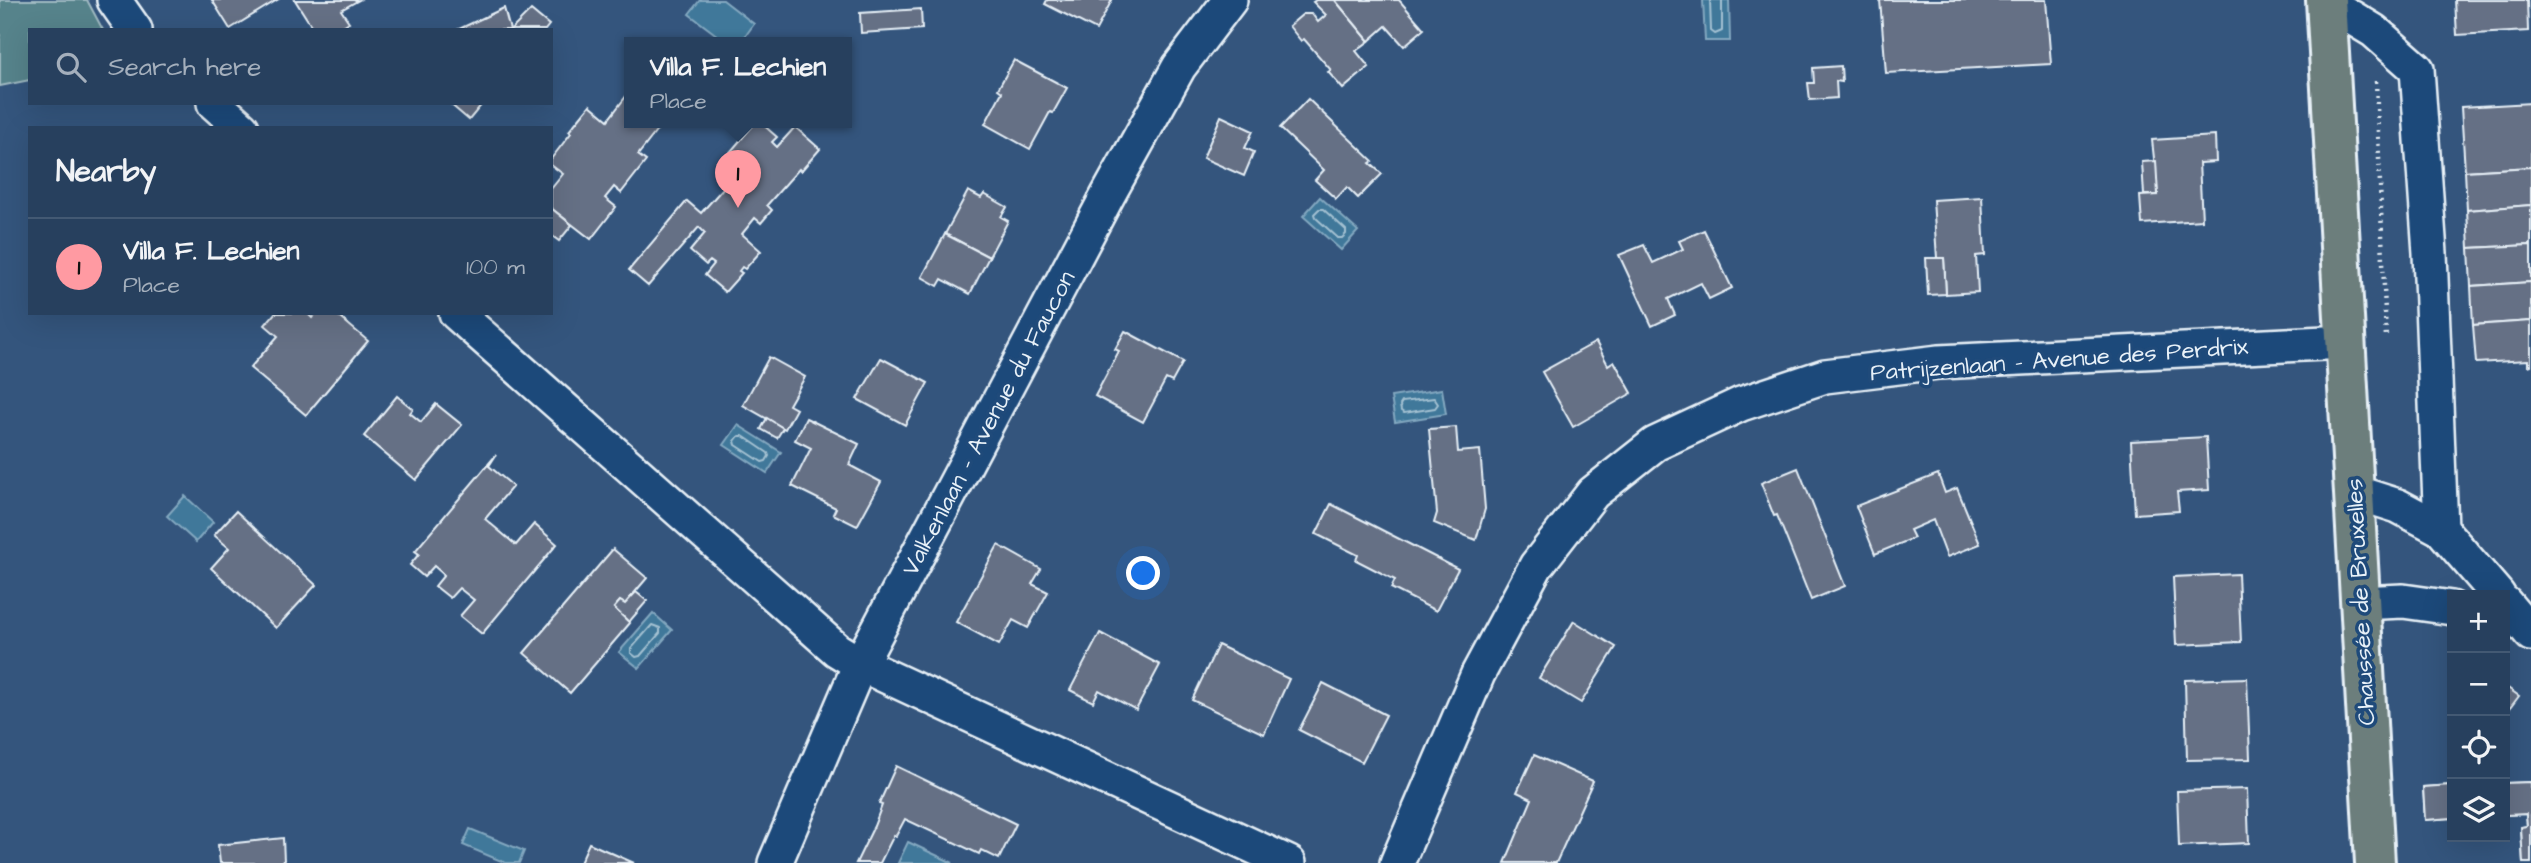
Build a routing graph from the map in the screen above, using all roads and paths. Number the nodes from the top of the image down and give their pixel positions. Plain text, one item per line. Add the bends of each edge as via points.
1 (114, 0) edge
2 (1230, 0) edge
3 (2326, 1) edge
4 (134, 28) edge
5 (216, 105) edge
6 (240, 126) edge
7 (458, 315) edge
8 (2346, 342) junction
9 (2354, 492) junction
10 (2441, 529) junction
11 (2494, 590) edge
12 (2359, 603) junction
13 (2447, 607) edge
14 (2510, 609) edge
15 (2510, 626) edge
16 (2531, 633) edge
17 (860, 664) junction
18 (775, 863) edge
19 (1289, 863) edge
20 (1397, 863) edge
21 (2375, 863) edge

1 - 4 street
2 - 17 street, Valkenlaan - Avenue du Faucon via 1179,67
3 - 8 main road, Chaussée de Bruxelles
3 - 10 street via 2374,31 2417,69
5 - 6 street
7 - 17 street via 776,598
8 - 9 main road, Chaussée de Bruxelles
8 - 20 street, Patrijzenlaan - Avenue des Perdrix via 1939,362 1825,376 1741,404 1655,444 1593,493 1536,566 1478,674
9 - 10 street via 2398,506
9 - 12 main road, Chaussée de Bruxelles
10 - 11 street
12 - 13 street via 2403,601
12 - 21 main road, Chaussée de Bruxelles
14 - 16 street
15 - 16 street
17 - 18 street, Valkenlaan - Avenue du Faucon
17 - 19 street

